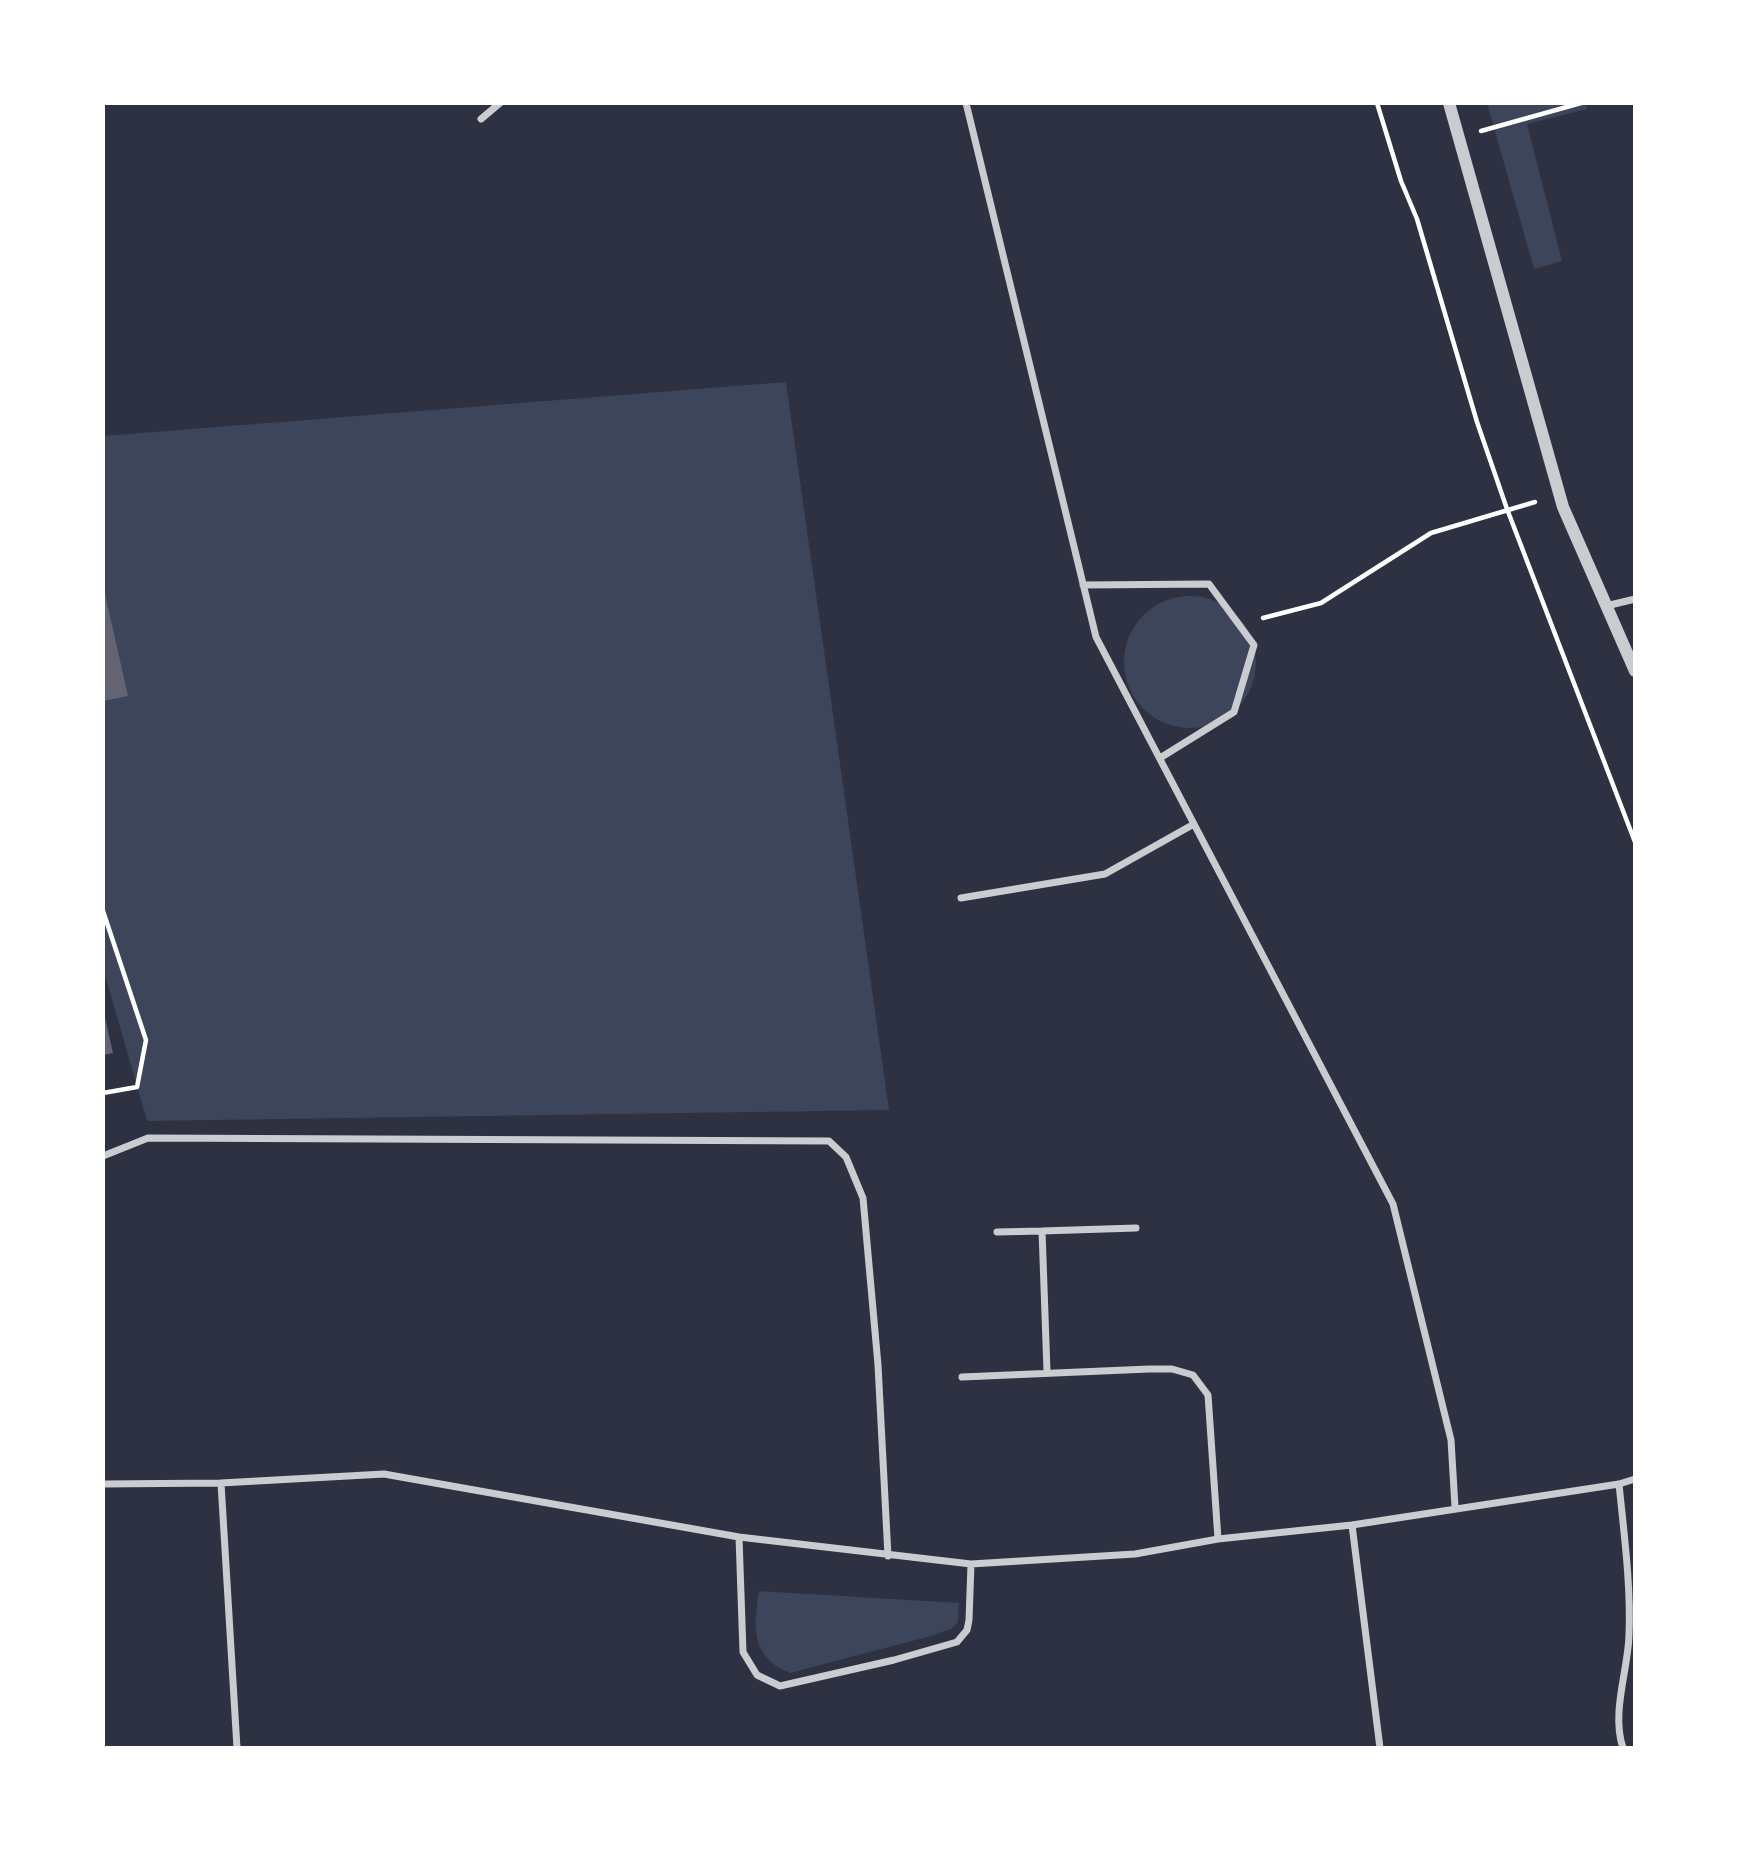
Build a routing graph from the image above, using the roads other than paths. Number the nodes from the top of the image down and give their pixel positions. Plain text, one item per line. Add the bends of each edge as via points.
1 (500, 103) edge
2 (966, 103) edge
3 (1449, 103) edge
4 (481, 118) dead end
5 (1083, 585) junction
6 (1635, 599) edge
7 (1606, 606) junction
8 (1635, 671) edge
9 (1160, 758) junction
10 (1194, 824) junction
11 (961, 898) dead end
12 (103, 1156) edge
13 (1136, 1228) dead end
14 (1042, 1231) junction
15 (997, 1232) dead end
16 (1047, 1371) junction
17 (962, 1377) dead end
18 (1635, 1479) edge
19 (221, 1483) junction
20 (103, 1484) edge
21 (1619, 1484) junction
22 (1455, 1507) junction
23 (1352, 1525) junction
24 (739, 1537) junction
25 (1219, 1539) junction
26 (888, 1556) junction
27 (971, 1564) junction
28 (237, 1748) edge
29 (1380, 1748) edge
30 (1623, 1748) edge

1 - 4 street
2 - 5 street
3 - 7 street via 1560,496
5 - 9 street via 1096,637
5 - 9 street via 1209,584 1254,645 1234,712
6 - 7 street
7 - 8 street
9 - 10 street
10 - 11 street via 1105,874
10 - 22 street via 1393,1204 1451,1440
12 - 26 street via 148,1139 829,1141 846,1157 863,1198
13 - 14 street
14 - 15 street
14 - 16 street
16 - 17 street
16 - 25 street via 1172,1369 1194,1376 1208,1395 1212,1419
18 - 21 street
19 - 20 street
19 - 24 street via 384,1474
19 - 28 street
21 - 22 street
21 - 30 street via 1629,1577 1629,1637 1621,1703
22 - 23 street
23 - 25 street
23 - 29 street
24 - 26 street
24 - 27 street via 743,1652 757,1675 780,1686 957,1642 969,1620
25 - 27 street via 1135,1554
26 - 27 street

